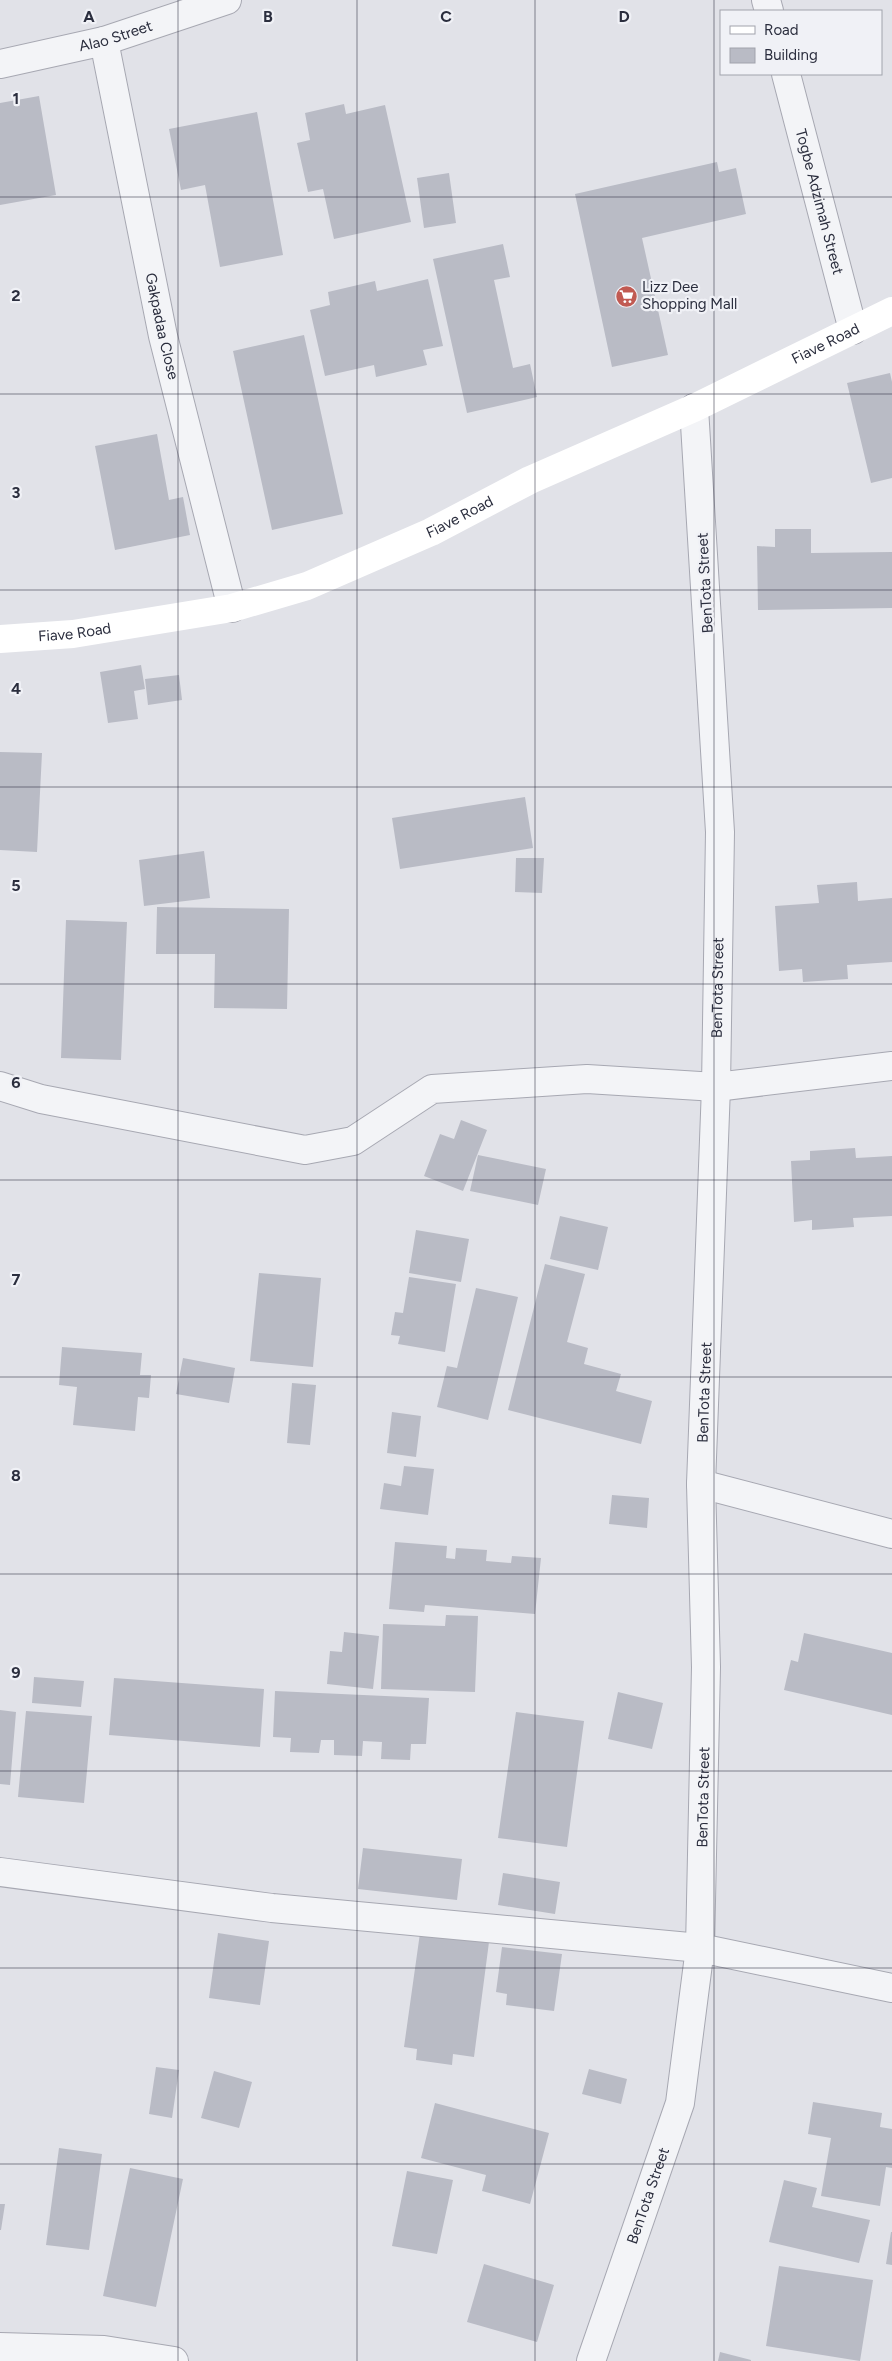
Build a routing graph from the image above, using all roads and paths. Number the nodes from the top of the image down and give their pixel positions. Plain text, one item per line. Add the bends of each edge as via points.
1 (227, 0) edge
2 (104, 42) junction
3 (0, 64) edge
4 (786, 75) edge
5 (892, 311) edge
6 (853, 330) junction
7 (694, 408) junction
8 (232, 608) junction
9 (0, 639) edge
10 (892, 1066) edge
11 (0, 1086) edge
12 (716, 1087) junction
13 (700, 1484) junction
14 (892, 1534) edge
15 (0, 1872) edge
16 (700, 1948) junction
17 (892, 1988) edge
18 (0, 2347) edge
19 (174, 2361) edge
20 (591, 2361) edge

1 - 2 street, Alao Street
2 - 3 street, Alao Street
2 - 8 street, Gakpadaa Close via 163,336
4 - 6 street, Togbe Adzimah Street
5 - 6 street, Fiave Road
6 - 7 street, Fiave Road
7 - 8 street, Fiave Road via 530,480 431,532 307,586
7 - 12 street, BenTota Street via 720,832
8 - 9 street, Fiave Road via 74,634
10 - 12 street
11 - 12 street via 40,1099 305,1150 353,1141 432,1089 587,1079
12 - 13 street, BenTota Street
13 - 14 street
13 - 16 street, BenTota Street via 706,1667
15 - 16 street via 272,1908
16 - 17 street
16 - 20 street, BenTota Street via 680,2103
18 - 19 street via 104,2350

